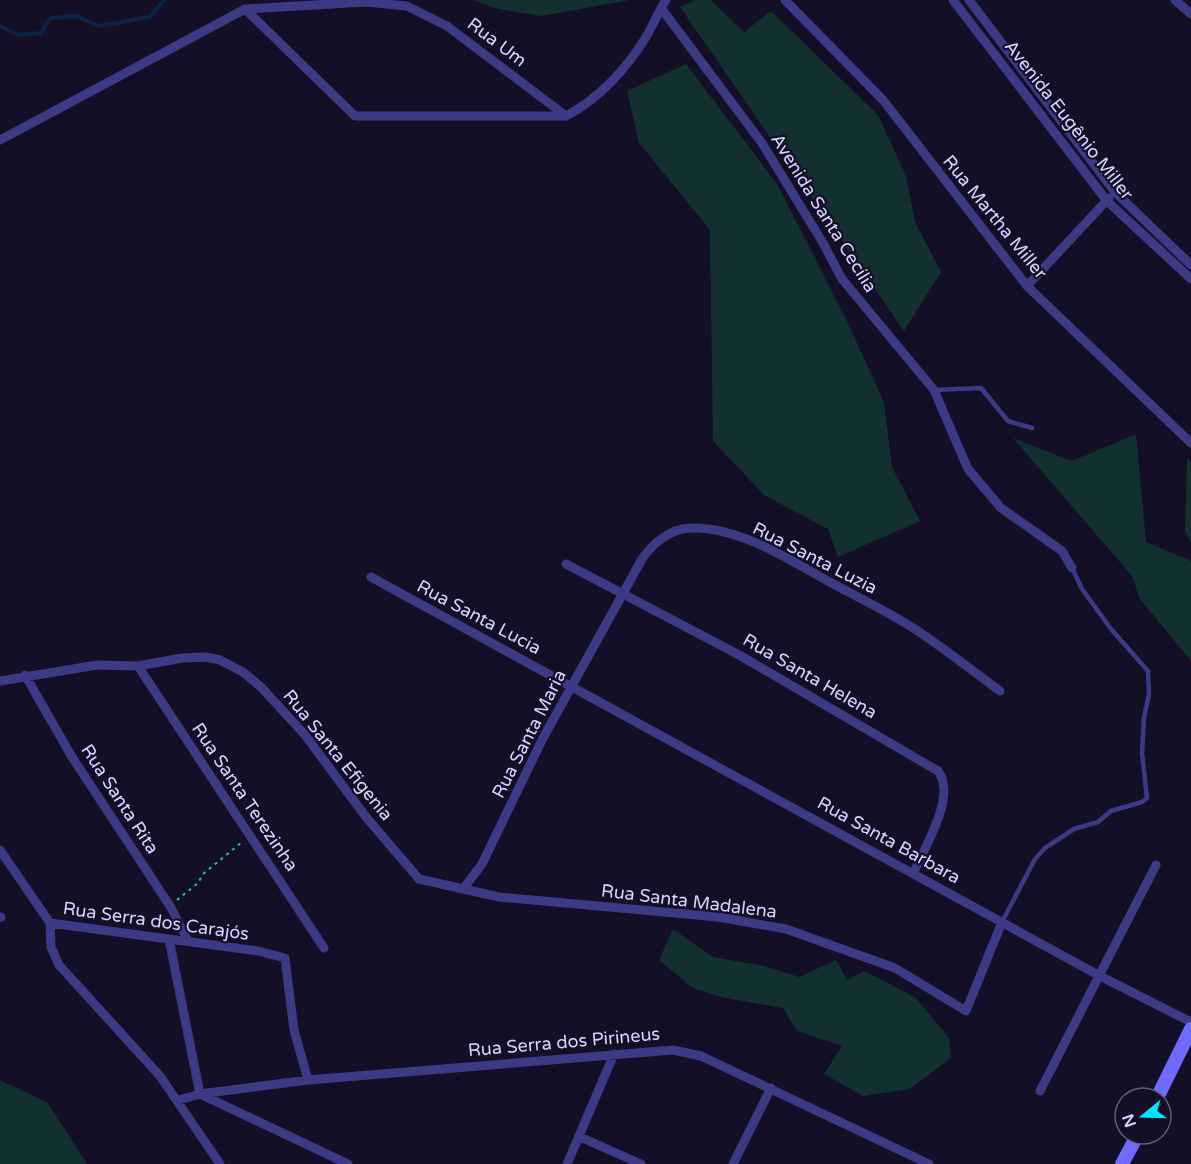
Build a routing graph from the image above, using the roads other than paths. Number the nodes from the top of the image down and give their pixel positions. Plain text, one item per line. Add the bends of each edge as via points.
1 (785, 0) edge
2 (953, 0) edge
3 (969, 0) edge
4 (1175, 0) edge
5 (664, 4) edge
6 (245, 9) junction
7 (1191, 14) edge
8 (566, 116) junction
9 (0, 140) edge
10 (1114, 192) junction
11 (1107, 201) junction
12 (1191, 265) edge
13 (1191, 279) edge
14 (1027, 286) junction
15 (934, 390) junction
16 (1032, 428) dead end
17 (1191, 443) edge
18 (566, 564) dead end
19 (1072, 568) joint
20 (371, 577) dead end
21 (622, 593) junction
22 (138, 666) junction
23 (25, 675) junction
24 (0, 681) edge
25 (571, 687) junction
26 (1000, 691) dead end
27 (0, 850) edge
28 (1156, 865) dead end
29 (914, 872) junction
30 (463, 889) junction
31 (1002, 922) junction
32 (50, 923) junction
33 (169, 939) junction
34 (188, 941) junction
35 (324, 948) dead end
36 (1098, 975) junction
37 (1191, 1022) edge
38 (1191, 1029) edge
39 (614, 1054) junction
40 (308, 1080) junction
41 (1163, 1086) edge
42 (771, 1088) junction
43 (1040, 1091) dead end
44 (200, 1094) junction
45 (179, 1100) junction
46 (580, 1137) junction
47 (1132, 1146) edge
48 (220, 1164) edge
49 (348, 1164) edge
50 (567, 1164) edge
51 (641, 1164) edge
52 (733, 1164) edge
53 (929, 1164) edge
54 (1122, 1164) edge

1 - 14 street, Rua Martha Miller via 883,100
2 - 11 street, Avenida Eugênio Miller
3 - 10 street, Avenida Eugênio Miller
4 - 7 street
5 - 8 street via 625,68
5 - 15 street, Avenida Santa Cecília via 762,143 842,279
6 - 8 street, Rua Um via 366,2 407,6 447,26
6 - 8 street via 355,116
6 - 9 street
10 - 11 street
10 - 12 street, Avenida Eugênio Miller
11 - 13 street, Avenida Eugênio Miller
11 - 14 street
14 - 17 street, Rua Martha Miller
15 - 16 lane via 981,388 1008,421
15 - 19 street, Avenida Santa Cecília via 968,469 1001,508 1052,542
18 - 21 street, Rua Santa Helena
19 - 31 lane via 1101,615 1149,675 1142,753 1147,798 1074,829 1045,848 1035,859
20 - 25 street, Rua Santa Lucia
21 - 25 street, Rua Santa Maria
21 - 26 street, Rua Santa Luzia via 649,549 661,538 689,528 715,530 793,561 918,631
21 - 29 street, Rua Santa Helena via 741,656 938,771 945,784 944,801
22 - 23 street, Rua Santa Efigenia via 97,665
22 - 30 street, Rua Santa Efigenia via 206,657 243,672 304,735 419,879
22 - 35 street, Rua Santa Terezinha
23 - 24 street, Rua Santa Efigenia
23 - 34 street, Rua Santa Rita
25 - 29 street, Rua Santa Barbara
25 - 30 street, Rua Santa Maria via 482,864
27 - 32 street
28 - 36 street
29 - 31 street, Rua Santa Barbara
30 - 31 street, Rua Santa Madalena via 499,897 718,917 786,929 895,968 966,1011
31 - 36 street, Rua Santa Barbara
32 - 33 street, Rua Serra dos Carajós
32 - 45 street via 51,947 59,965 129,1039
33 - 34 street, Rua Serra dos Carajós
33 - 44 street
34 - 40 street, Rua Serra dos Carajós via 285,958 294,1030
36 - 37 street, Rua Santa Barbara
36 - 43 street
38 - 41 main road
39 - 40 street, Rua Serra dos Pirineus
39 - 42 street, Rua Serra dos Pirineus via 688,1052
39 - 46 street
40 - 44 street, Rua Serra dos Pirineus
42 - 52 street
42 - 53 street, Rua Serra dos Pirineus
44 - 45 street, Rua Serra dos Pirineus
44 - 49 street
45 - 48 street
46 - 50 street
46 - 51 street
47 - 54 main road

